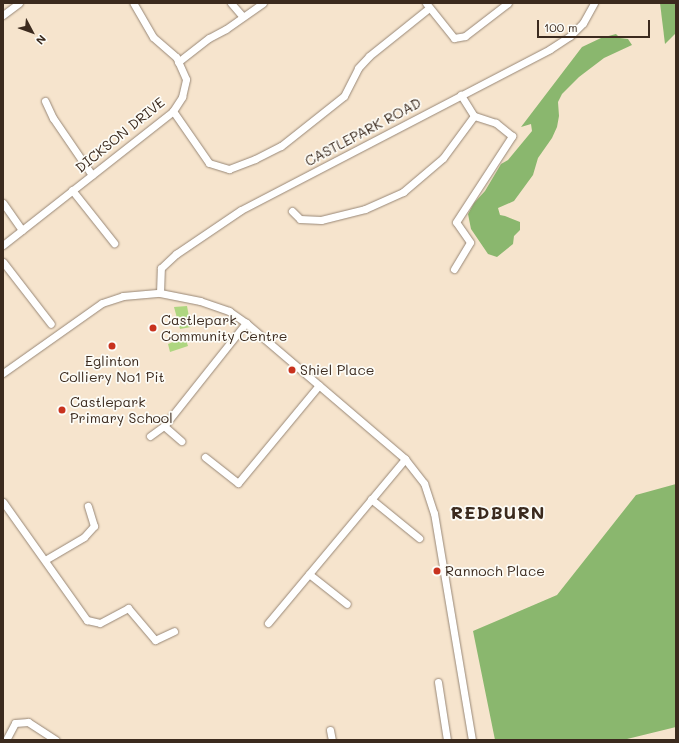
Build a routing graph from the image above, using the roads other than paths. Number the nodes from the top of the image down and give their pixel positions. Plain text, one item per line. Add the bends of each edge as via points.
1 (19, 3) edge
2 (133, 3) edge
3 (231, 3) edge
4 (263, 3) edge
5 (508, 3) edge
6 (594, 3) edge
7 (428, 5) edge
8 (3, 16) edge
9 (243, 17) junction
10 (178, 62) junction
11 (461, 95) junction
12 (45, 101) dead end
13 (173, 111) junction
14 (474, 116) junction
15 (92, 175) junction
16 (72, 190) junction
17 (3, 203) edge
18 (292, 211) dead end
19 (22, 230) junction
20 (114, 243) dead end
21 (3, 245) edge
22 (3, 262) edge
23 (454, 269) dead end
24 (160, 293) junction
25 (246, 323) junction
26 (51, 324) dead end
27 (3, 373) edge
28 (319, 385) junction
29 (164, 426) junction
30 (150, 436) dead end
31 (181, 441) dead end
32 (205, 457) dead end
33 (405, 459) junction
34 (371, 500) junction
35 (3, 502) edge
36 (88, 506) dead end
37 (419, 538) dead end
38 (44, 560) junction
39 (309, 574) junction
40 (347, 604) dead end
41 (268, 623) dead end
42 (174, 631) dead end
43 (438, 682) dead end
44 (330, 730) dead end
45 (6, 740) edge
46 (56, 740) edge
47 (332, 740) edge
48 (447, 740) edge
49 (472, 740) edge

1 - 8 street
2 - 10 street, DICKSON DRIVE via 154,37 176,57
3 - 9 street
4 - 9 street
5 - 7 street via 465,36 454,38
6 - 11 street, CASTLEPARK ROAD via 583,23 570,36
7 - 13 street via 369,56 358,68 344,96 281,146 255,159 230,169 209,163
9 - 10 street via 209,38
10 - 13 street, DICKSON DRIVE via 186,79 182,97
11 - 14 street
11 - 24 street, CASTLEPARK ROAD via 241,210 176,254 161,268
12 - 15 street via 53,118
13 - 15 street, DICKSON DRIVE
14 - 18 street via 443,158 403,192 365,209 321,220 300,219
14 - 23 street via 496,123 512,136 456,222 470,242
15 - 16 street, DICKSON DRIVE
16 - 19 street, DICKSON DRIVE
16 - 20 street
17 - 19 street
19 - 21 street, DICKSON DRIVE
22 - 26 street
24 - 25 street via 200,301 229,311
24 - 27 street via 122,296 102,303
25 - 28 street
25 - 29 street
28 - 32 street via 238,483
28 - 33 street
29 - 30 street
29 - 31 street
33 - 34 street
33 - 49 street via 424,483 434,513
34 - 37 street
34 - 39 street
35 - 38 street
36 - 38 street via 94,526 84,537
38 - 42 street via 87,620 100,623 128,608 156,640
39 - 40 street
39 - 41 street
43 - 48 street
44 - 47 street
45 - 46 street via 15,723 28,722

